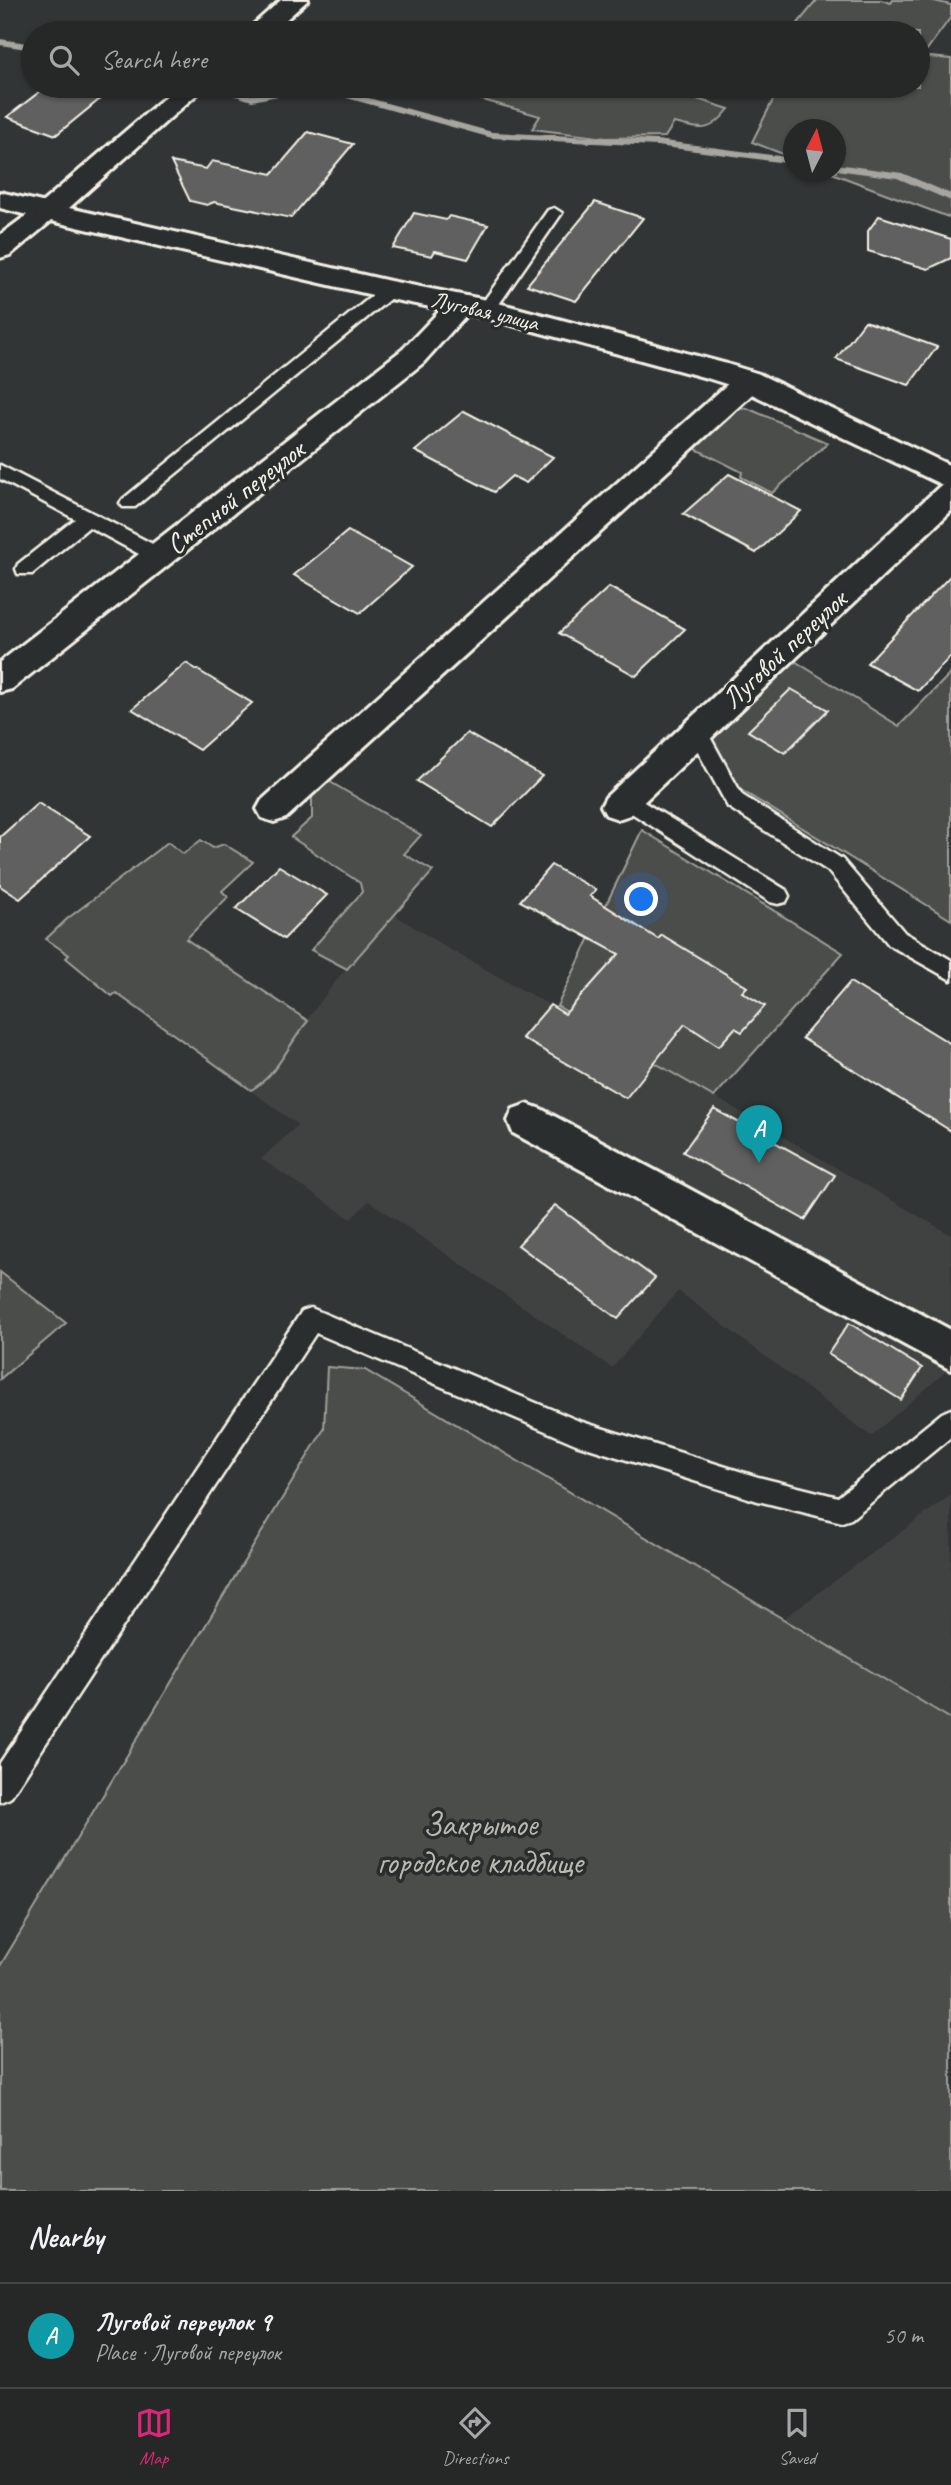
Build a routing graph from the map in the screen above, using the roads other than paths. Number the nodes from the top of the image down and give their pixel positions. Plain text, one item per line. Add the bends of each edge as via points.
1 (296, 0) edge
2 (271, 21) edge
3 (178, 98) edge
4 (0, 201) edge
5 (48, 212) junction
6 (554, 213) dead end
7 (0, 249) edge
8 (390, 290) junction
9 (474, 307) junction
10 (749, 380) junction
11 (0, 471) edge
12 (951, 479) edge
13 (951, 493) edge
14 (129, 503) dead end
15 (88, 518) junction
16 (159, 556) junction
17 (25, 569) dead end
18 (0, 680) edge
19 (697, 731) junction
20 (622, 803) joint
21 (274, 809) dead end
22 (778, 896) dead end
23 (951, 971) edge
24 (527, 1121) dead end
25 (951, 1351) edge
26 (951, 1422) edge
27 (0, 1788) edge

1 - 2 street
3 - 5 street
4 - 5 street, Луговая улица
5 - 7 street
5 - 8 street, Луговая улица
6 - 9 lane
8 - 9 street, Луговая улица
8 - 14 lane
9 - 10 street, Луговая улица
9 - 16 street, Степной переулок
10 - 12 street, Луговая улица
10 - 21 street
11 - 15 lane
13 - 19 street, Луговой переулок
15 - 16 lane
15 - 17 lane
16 - 18 street, Степной переулок
19 - 20 street, Луговой переулок
19 - 23 lane via 735,801 835,865 897,939
20 - 22 lane
24 - 25 street
26 - 27 lane via 842,1510 576,1432 311,1320

